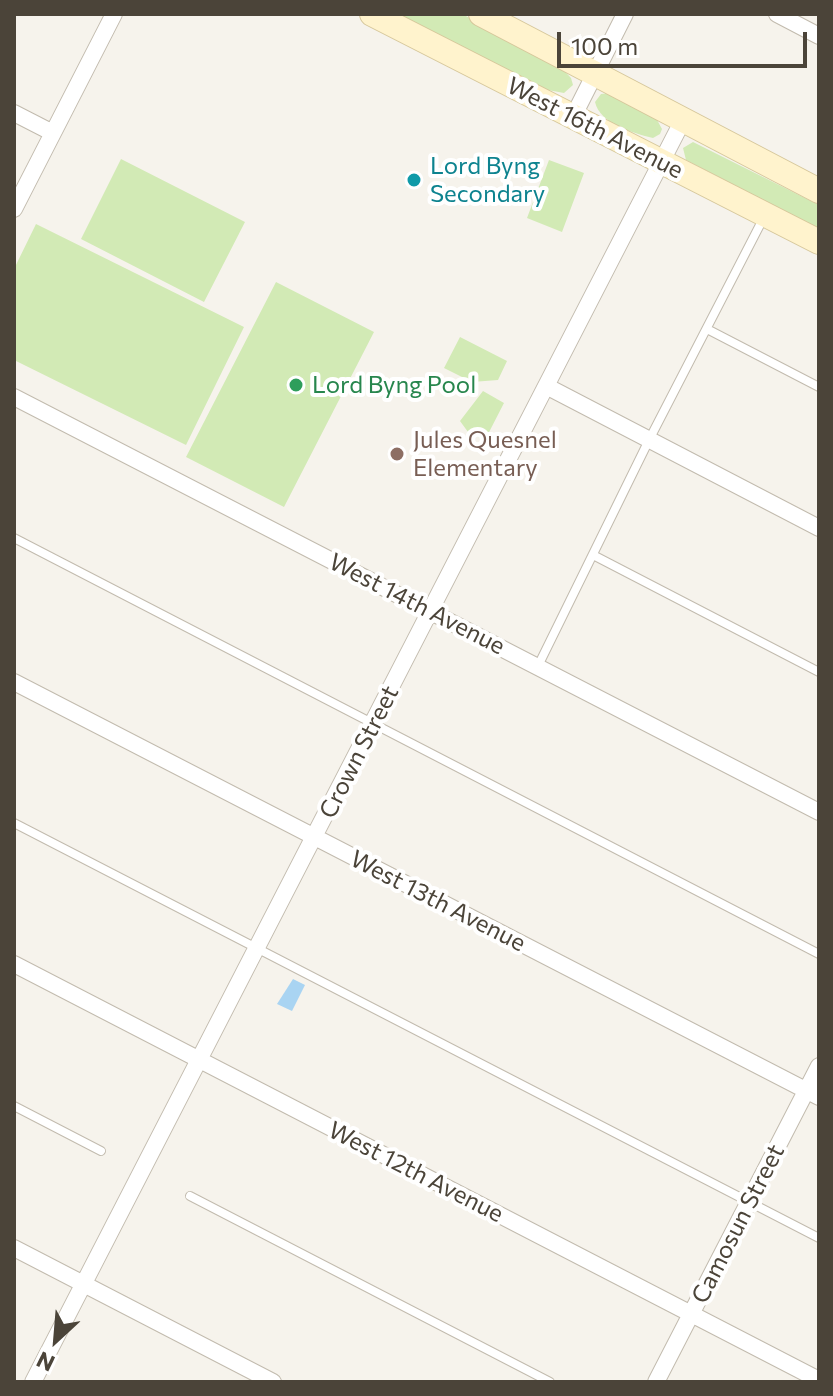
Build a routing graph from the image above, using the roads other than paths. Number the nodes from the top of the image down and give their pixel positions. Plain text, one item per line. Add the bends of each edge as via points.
1 (372, 14) edge
2 (481, 14) edge
3 (625, 14) edge
4 (777, 14) edge
5 (108, 16) edge
6 (819, 36) edge
7 (595, 74) junction
8 (14, 113) edge
9 (573, 117) junction
10 (683, 120) junction
11 (53, 133) junction
12 (662, 161) junction
13 (819, 191) edge
14 (14, 209) edge
15 (765, 215) junction
16 (819, 242) edge
17 (707, 329) junction
18 (546, 386) junction
19 (819, 387) edge
20 (14, 397) edge
21 (649, 440) junction
22 (819, 528) edge
23 (14, 538) edge
24 (593, 555) junction
25 (431, 611) junction
26 (538, 666) junction
27 (819, 672) edge
28 (14, 682) edge
29 (373, 723) junction
30 (819, 812) edge
31 (14, 823) edge
32 (315, 838) junction
33 (257, 950) junction
34 (819, 954) edge
35 (14, 964) edge
36 (200, 1060) junction
37 (819, 1066) edge
38 (813, 1094) edge
39 (14, 1106) edge
40 (101, 1151) dead end
41 (190, 1196) dead end
42 (749, 1202) junction
43 (819, 1238) edge
44 (14, 1248) edge
45 (84, 1284) junction
46 (691, 1314) junction
47 (819, 1380) edge
48 (33, 1382) edge
49 (273, 1382) edge
50 (550, 1382) edge
51 (656, 1382) edge

1 - 9 main road, West 16th Avenue
2 - 7 main road, West 16th Avenue
3 - 7 street
4 - 6 street
5 - 11 street
7 - 9 street
7 - 10 main road, West 16th Avenue
8 - 11 street
9 - 12 main road, West 16th Avenue
10 - 12 street, Crown Street
10 - 13 main road, West 16th Avenue
11 - 14 street
12 - 15 main road, West 16th Avenue
12 - 18 street, Crown Street
15 - 16 main road, West 16th Avenue
15 - 17 lane
17 - 19 lane
17 - 21 lane
18 - 21 street
18 - 25 street, Crown Street
20 - 25 street, West 14th Avenue
21 - 22 street
21 - 24 lane
23 - 29 lane
24 - 26 lane
24 - 27 lane
25 - 26 street, West 14th Avenue
25 - 29 street, Crown Street
26 - 30 street, West 14th Avenue
28 - 32 street, West 13th Avenue
29 - 32 street, Crown Street
29 - 34 lane
31 - 33 lane
32 - 33 street, Crown Street
32 - 38 street, West 13th Avenue
33 - 36 street, Crown Street
33 - 42 lane
35 - 36 street, West 12th Avenue
36 - 45 street, Crown Street
36 - 46 street, West 12th Avenue
37 - 38 street, Camosun Street
38 - 42 street, Camosun Street
39 - 40 lane
41 - 50 lane
42 - 43 lane
42 - 46 street, Camosun Street
44 - 45 street
45 - 48 street, Crown Street
45 - 49 street
46 - 47 street, West 12th Avenue
46 - 51 street, Camosun Street

